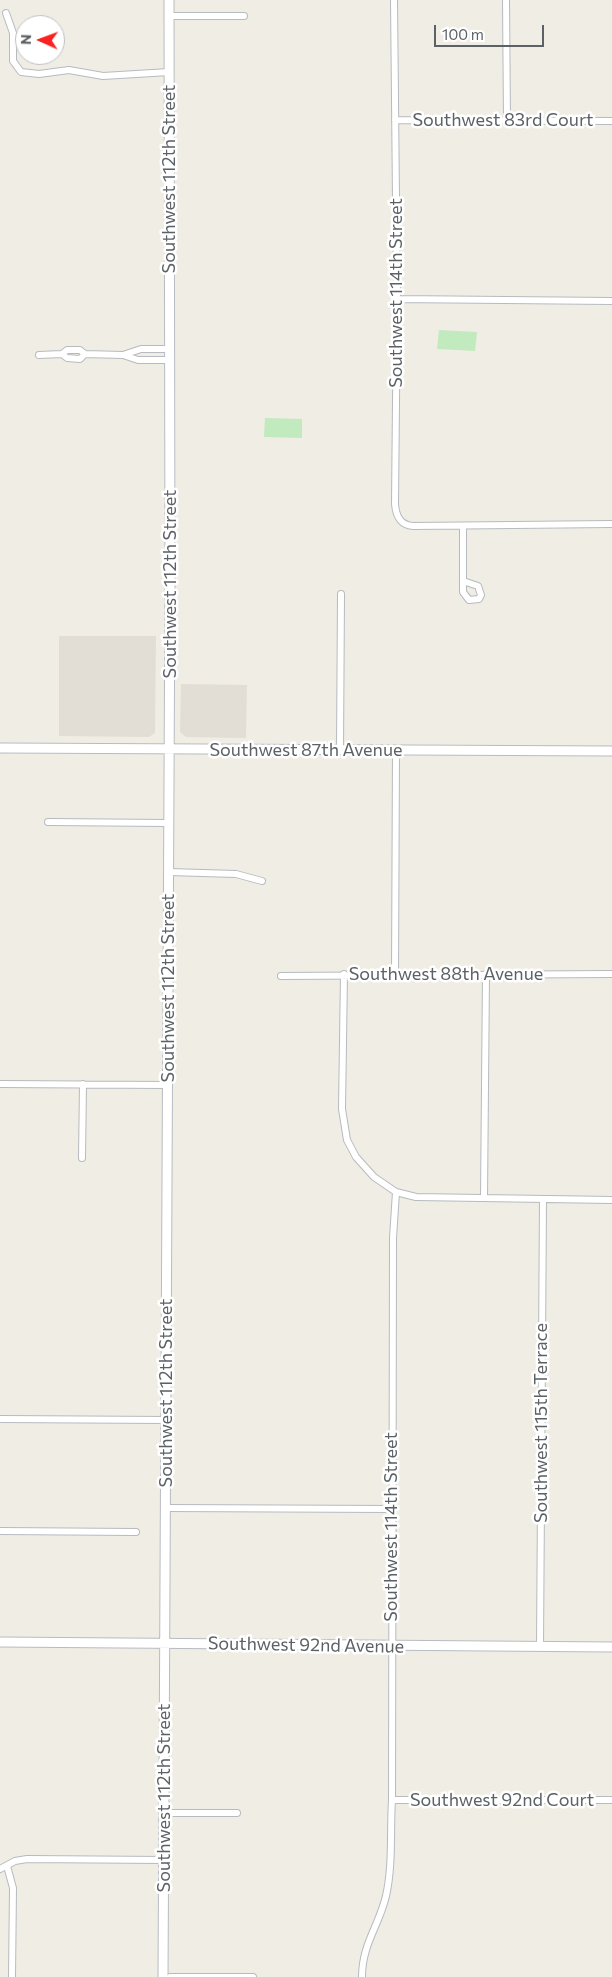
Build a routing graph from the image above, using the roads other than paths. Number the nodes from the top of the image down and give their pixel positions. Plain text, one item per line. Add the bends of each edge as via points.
1 (169, 0) edge
2 (394, 0) edge
3 (506, 0) edge
4 (6, 13) dead end
5 (169, 16) junction
6 (244, 16) dead end
7 (169, 72) junction
8 (395, 120) junction
9 (507, 120) junction
10 (612, 121) edge
11 (397, 299) junction
12 (612, 301) edge
13 (170, 349) junction
14 (39, 355) dead end
15 (123, 355) junction
16 (170, 360) junction
17 (612, 524) edge
18 (463, 526) junction
19 (463, 581) dead end
20 (341, 594) dead end
21 (0, 748) edge
22 (169, 749) junction
23 (340, 750) junction
24 (396, 750) junction
25 (612, 751) edge
26 (48, 822) dead end
27 (168, 823) junction
28 (169, 872) junction
29 (262, 881) dead end
30 (344, 974) junction
31 (395, 974) junction
32 (486, 974) junction
33 (612, 974) edge
34 (281, 976) dead end
35 (0, 1084) edge
36 (83, 1084) junction
37 (168, 1085) junction
38 (82, 1158) dead end
39 (396, 1192) junction
40 (484, 1198) junction
41 (543, 1199) junction
42 (612, 1200) edge
43 (0, 1419) edge
44 (166, 1420) junction
45 (166, 1508) junction
46 (392, 1509) junction
47 (0, 1531) edge
48 (136, 1532) dead end
49 (0, 1642) edge
50 (165, 1644) junction
51 (391, 1646) junction
52 (540, 1646) junction
53 (612, 1647) edge
54 (392, 1800) junction
55 (612, 1800) edge
56 (164, 1813) junction
57 (237, 1813) dead end
58 (164, 1860) junction
59 (3, 1867) edge
60 (12, 1977) edge
61 (163, 1977) edge
62 (170, 1977) edge
63 (254, 1977) edge
64 (362, 1977) edge

1 - 5 main road, Southwest 112th Street
2 - 8 street, Southwest 114th Street
3 - 9 street
4 - 7 street via 13,33 13,61 19,70 39,74 69,70 103,76
5 - 6 street
5 - 7 main road, Southwest 112th Street
7 - 13 main road, Southwest 112th Street
8 - 9 street, Southwest 83rd Court
8 - 11 street, Southwest 114th Street
9 - 10 street, Southwest 83rd Court
11 - 12 street
11 - 18 street, Southwest 114th Street via 396,513 408,526
13 - 15 street via 141,349
13 - 16 main road, Southwest 112th Street
14 - 15 street via 80,350 85,354
15 - 16 street via 138,360
16 - 22 main road, Southwest 112th Street
17 - 18 street, Southwest 114th Street
18 - 19 street
20 - 23 street
21 - 22 main road, Southwest 87th Avenue
22 - 23 main road, Southwest 87th Avenue
22 - 27 main road, Southwest 112th Street
23 - 24 main road, Southwest 87th Avenue
24 - 25 main road, Southwest 87th Avenue
24 - 31 street
26 - 27 street
27 - 28 main road, Southwest 112th Street
28 - 29 street via 236,874
28 - 37 main road, Southwest 112th Street
30 - 31 street, Southwest 88th Avenue
30 - 34 street, Southwest 88th Avenue
30 - 39 street via 344,1128 360,1162 374,1177
31 - 32 street, Southwest 88th Avenue
32 - 33 street, Southwest 88th Avenue
32 - 40 street
35 - 36 street
36 - 37 street
36 - 38 street
37 - 44 main road, Southwest 112th Street
39 - 40 street via 422,1198
39 - 46 street, Southwest 114th Street
40 - 41 street
41 - 42 street
41 - 52 street, Southwest 115th Terrace
43 - 44 street
44 - 45 main road, Southwest 112th Street
45 - 46 street
45 - 50 main road, Southwest 112th Street
46 - 51 street, Southwest 114th Street
47 - 48 street
49 - 50 main road, Southwest 92nd Avenue
50 - 51 main road, Southwest 92nd Avenue
50 - 56 main road, Southwest 112th Street
51 - 52 main road, Southwest 92nd Avenue
51 - 54 street, Southwest 114th Street
52 - 53 main road, Southwest 92nd Avenue
54 - 55 street, Southwest 92nd Court
54 - 64 street, Southwest 114th Street via 387,1888 365,1949
56 - 57 street
56 - 58 main road, Southwest 112th Street
58 - 59 street via 27,1859
58 - 61 main road, Southwest 112th Street
59 - 60 street via 12,1888
62 - 63 street

